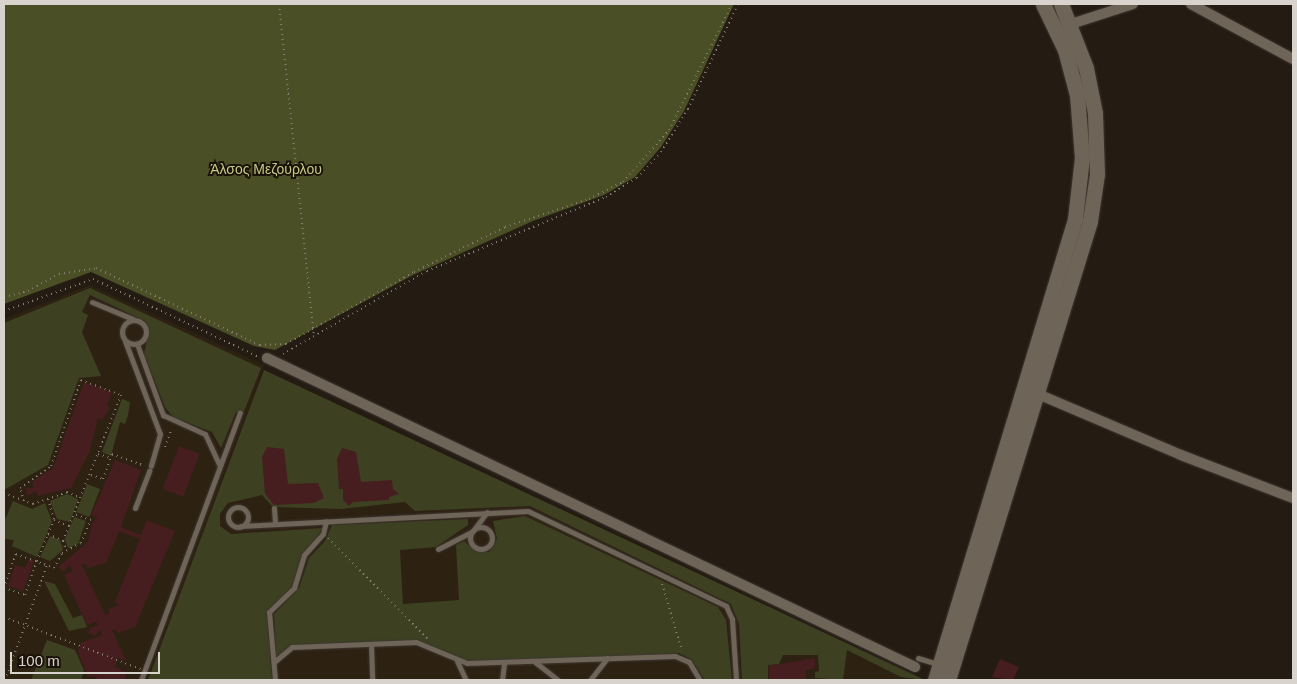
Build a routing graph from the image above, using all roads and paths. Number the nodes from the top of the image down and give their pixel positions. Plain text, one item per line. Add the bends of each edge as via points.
1 (279, 4) edge
2 (732, 4) edge
3 (738, 4) edge
4 (1043, 4) edge
5 (1061, 4) edge
6 (1133, 4) edge
7 (1191, 4) edge
8 (1071, 24) junction
9 (1293, 59) edge
10 (4, 297) edge
11 (92, 302) dead end
12 (134, 319) junction
13 (313, 330) junction
14 (314, 338) junction
15 (125, 341) junction
16 (137, 344) junction
17 (251, 353) dead end
18 (267, 358) junction
19 (1038, 394) junction
20 (240, 413) dead end
21 (174, 423) junction
22 (98, 454) junction
23 (162, 454) dead end
24 (111, 459) junction
25 (220, 466) junction
26 (149, 468) junction
27 (90, 474) junction
28 (4, 493) edge
29 (79, 497) junction
30 (1293, 498) edge
31 (48, 499) junction
32 (24, 501) junction
33 (135, 508) dead end
34 (274, 508) dead end
35 (487, 512) junction
36 (74, 514) junction
37 (54, 520) junction
38 (326, 521) junction
39 (275, 524) junction
40 (69, 526) junction
41 (240, 526) dead end
42 (472, 532) junction
43 (48, 534) junction
44 (323, 534) junction
45 (63, 541) junction
46 (438, 549) dead end
47 (66, 551) junction
48 (37, 561) junction
49 (47, 565) junction
50 (659, 573) junction
51 (4, 588) edge
52 (4, 617) edge
53 (371, 644) junction
54 (444, 654) junction
55 (607, 658) junction
56 (686, 660) junction
57 (457, 661) junction
58 (274, 662) junction
59 (533, 662) junction
60 (917, 663) joint
61 (504, 664) junction
62 (938, 664) junction
63 (148, 672) dead end
64 (4, 680) edge
65 (142, 680) edge
66 (275, 680) edge
67 (372, 680) edge
68 (466, 680) edge
69 (502, 680) edge
70 (558, 680) edge
71 (590, 680) edge
72 (700, 680) edge
73 (736, 680) edge
74 (935, 680) edge
75 (948, 680) edge

1 - 13 path
2 - 13 path via 669,130 622,182 589,199 497,231 414,272
3 - 14 path via 688,110 661,152 637,178 606,197 427,271
4 - 62 street via 1065,50 1079,109 1082,158 1076,219
5 - 8 street
6 - 8 street
7 - 9 street
8 - 19 street via 1092,90 1097,174 1090,221
10 - 13 path via 28,291 59,274 96,268 260,345 275,348
11 - 12 lane
12 - 15 lane via 123,326
12 - 16 lane via 146,330 144,340
13 - 14 path
14 - 18 path
15 - 16 lane
15 - 26 lane via 160,434
16 - 21 lane via 163,415
17 - 18 path
18 - 60 street
19 - 30 street
19 - 75 street
20 - 25 lane
21 - 23 path
21 - 25 lane via 205,434
22 - 24 path
22 - 27 path
22 - 32 path via 121,395 81,380 51,466 20,488
24 - 26 path via 112,454
24 - 27 path via 103,479
25 - 65 lane
26 - 33 lane
27 - 29 path
28 - 32 path
29 - 31 path via 67,492
29 - 36 path
31 - 32 path via 33,504
31 - 37 path
34 - 39 lane
35 - 38 lane
35 - 42 lane
35 - 50 lane via 536,513
36 - 40 path
36 - 47 path via 91,520 81,543
37 - 40 path
37 - 43 path
38 - 39 lane
38 - 44 lane
39 - 41 lane
40 - 45 path
42 - 42 lane via 474,547 482,550 491,544 491,534 486,528 479,527
42 - 46 lane
43 - 45 path
43 - 48 path
44 - 54 path via 367,574
44 - 58 lane via 304,555 294,588 269,612
45 - 47 path
47 - 49 path via 54,568
48 - 49 path
48 - 51 path via 24,595
48 - 51 path via 16,554
49 - 64 path
50 - 56 path
50 - 73 lane via 729,609
52 - 63 path, bridge
53 - 54 lane via 416,642
53 - 58 lane via 292,647
53 - 67 lane
54 - 57 lane
55 - 56 lane via 675,656
55 - 59 lane
55 - 71 lane
56 - 72 lane
57 - 61 lane
57 - 68 lane
58 - 66 lane
59 - 61 lane
59 - 70 lane
60 - 62 lane
61 - 69 lane
62 - 74 street

